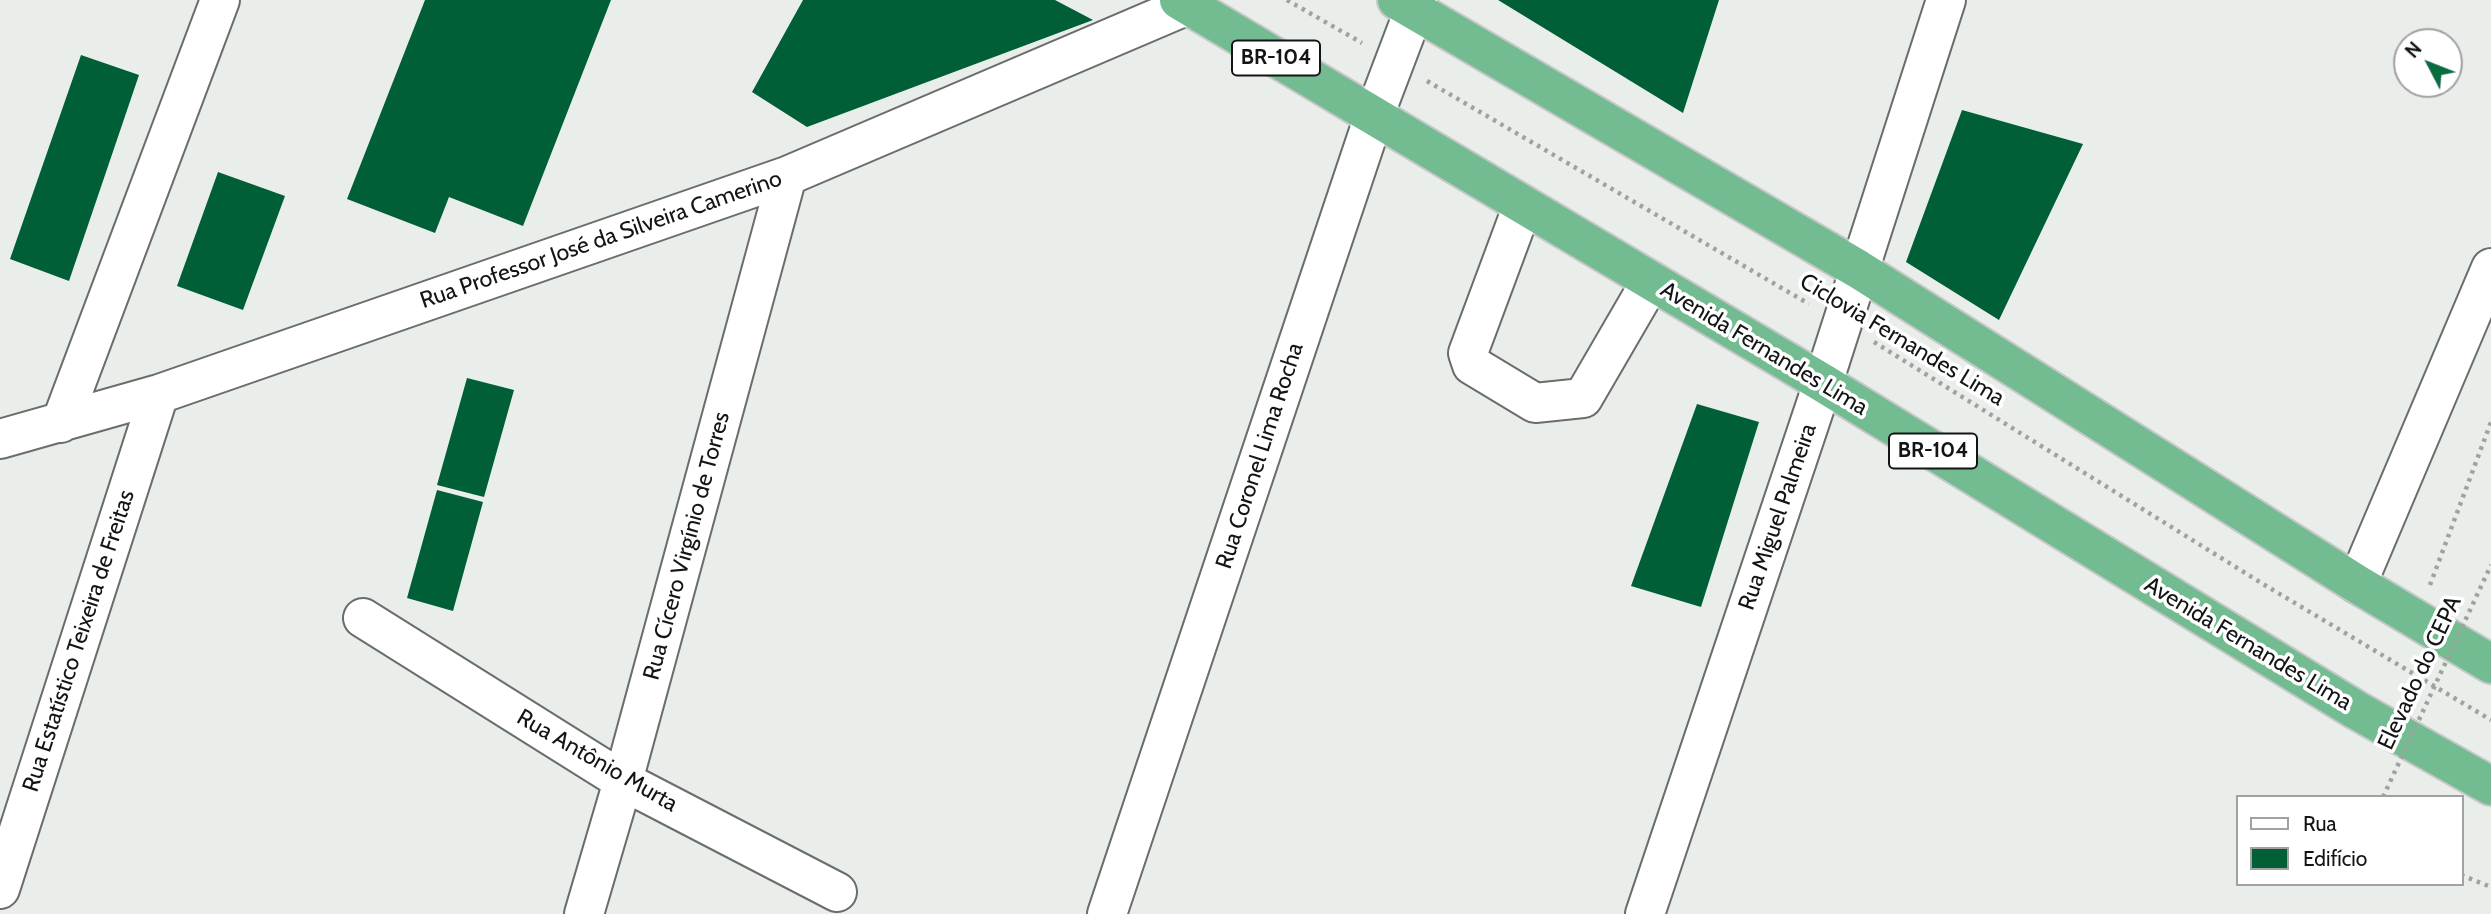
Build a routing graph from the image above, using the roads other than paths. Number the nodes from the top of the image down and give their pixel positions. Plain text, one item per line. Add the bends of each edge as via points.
1 (220, 0) edge
2 (1947, 0) edge
3 (1183, 3) edge
4 (1410, 4) edge
5 (1374, 116) junction
6 (787, 176) junction
7 (1523, 205) junction
8 (2491, 268) edge
9 (1858, 269) junction
10 (1651, 281) junction
11 (1823, 383) junction
12 (159, 394) junction
13 (61, 423) junction
14 (0, 439) edge
15 (2357, 584) junction
16 (363, 618) dead end
17 (2491, 663) edge
18 (623, 781) junction
19 (2491, 786) edge
20 (0, 889) edge
21 (837, 892) dead end
22 (584, 914) edge
23 (1107, 914) edge
24 (1645, 914) edge

1 - 13 street
2 - 9 street, Rua Miguel Palmeira
3 - 5 highway, Avenida Fernandes Lima / BR-104
3 - 6 street, Rua Professor José da Silveira Camerino
4 - 5 street, Rua Coronel Lima Rocha
4 - 9 highway
5 - 7 highway, Avenida Fernandes Lima / BR-104
5 - 23 street, Rua Coronel Lima Rocha
6 - 12 street, Rua Professor José da Silveira Camerino
6 - 18 street, Rua Cícero Virgínio de Torres
7 - 10 highway, Avenida Fernandes Lima / BR-104
7 - 10 street via 1468,353 1472,365 1535,402 1583,398
8 - 15 street
9 - 11 street, Rua Miguel Palmeira
9 - 15 highway
10 - 11 highway, Avenida Fernandes Lima / BR-104
11 - 19 highway, Avenida Fernandes Lima / BR-104 via 2344,703
11 - 24 street, Rua Miguel Palmeira
12 - 13 street, Rua Professor José da Silveira Camerino
12 - 20 street, Rua Estatístico Teixeira de Freitas
13 - 14 street, Rua Professor José da Silveira Camerino
15 - 17 highway
16 - 18 street, Rua Antônio Murta
18 - 21 street, Rua Antônio Murta
18 - 22 street, Rua Cícero Virgínio de Torres

